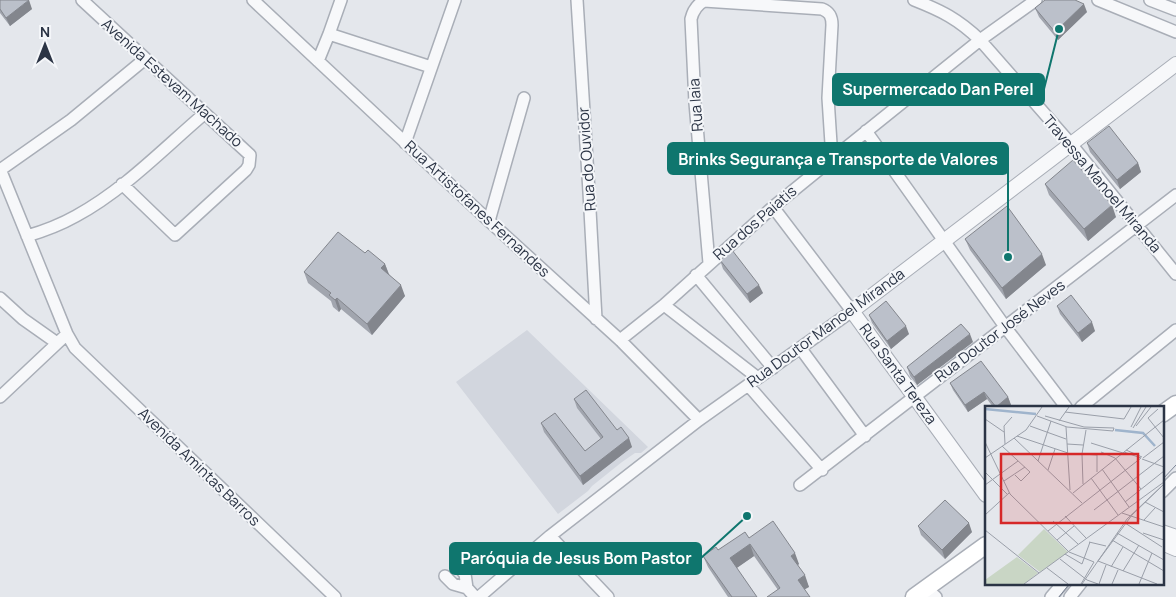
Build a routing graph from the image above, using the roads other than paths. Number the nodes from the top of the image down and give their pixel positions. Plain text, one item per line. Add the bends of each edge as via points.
1 (82, 0) edge
2 (252, 0) edge
3 (341, 0) edge
4 (455, 0) edge
5 (576, 0) edge
6 (914, 0) edge
7 (1036, 0) edge
8 (1098, 0) edge
9 (1150, 0) edge
10 (698, 4) edge
11 (1176, 10) edge
12 (1176, 32) edge
13 (330, 34) junction
14 (980, 40) junction
15 (146, 59) junction
16 (318, 61) junction
17 (1176, 64) edge
18 (431, 67) junction
19 (524, 98) dead end
20 (204, 114) junction
21 (866, 131) junction
22 (405, 143) junction
23 (1070, 144) junction
24 (832, 159) junction
25 (0, 170) edge
26 (122, 184) junction
27 (1176, 195) edge
28 (773, 207) junction
29 (489, 222) junction
30 (1137, 226) junction
31 (27, 236) junction
32 (944, 241) junction
33 (709, 263) junction
34 (1176, 274) edge
35 (696, 275) junction
36 (0, 298) edge
37 (664, 305) junction
38 (852, 311) junction
39 (596, 318) junction
40 (1006, 328) junction
41 (1176, 330) edge
42 (67, 334) junction
43 (620, 340) junction
44 (57, 344) junction
45 (801, 349) junction
46 (773, 368) junction
47 (758, 378) junction
48 (748, 385) junction
49 (915, 396) junction
50 (0, 397) edge
51 (1176, 404) edge
52 (1065, 406) edge
53 (1082, 406) edge
54 (1164, 413) edge
55 (699, 420) junction
56 (864, 436) junction
57 (822, 470) junction
58 (1176, 478) edge
59 (800, 485) dead end
60 (1164, 490) edge
61 (985, 494) edge
62 (1164, 533) edge
63 (550, 536) junction
64 (1176, 537) edge
65 (1164, 544) edge
66 (985, 546) edge
67 (1176, 549) edge
68 (457, 565) dead end
69 (445, 576) dead end
70 (1062, 584) edge
71 (1081, 584) edge
72 (471, 592) edge
73 (925, 594) edge
74 (334, 597) edge
75 (479, 597) edge
76 (608, 597) edge
77 (1051, 597) edge
78 (1070, 597) edge

1 - 15 street, Avenida Estevam Machado
2 - 16 street, Rua Artistofanes Fernandes
3 - 13 street
4 - 18 street
5 - 39 street, Rua do Ouvidor
6 - 14 street, Travessa Manoel Miranda via 941,10
7 - 14 street, Rua dos Paiatis
8 - 12 street
9 - 11 street
10 - 24 street via 822,9 829,13 832,18 828,98
10 - 33 street, Rua Iaia via 691,19
13 - 16 street
13 - 18 street
14 - 21 street, Rua dos Paiatis
14 - 23 street, Travessa Manoel Miranda
15 - 20 street, Avenida Estevam Machado
15 - 25 street via 71,120
16 - 22 street, Rua Artistofanes Fernandes
17 - 23 street, Rua Doutor Manoel Miranda
18 - 22 street
19 - 29 street
20 - 26 street
20 - 26 street, Avenida Estevam Machado via 247,151 250,160 246,170 174,235
21 - 24 street, Rua dos Paiatis
21 - 32 street
22 - 29 street, Rua Artistofanes Fernandes
23 - 30 street, Travessa Manoel Miranda
23 - 32 street, Rua Doutor Manoel Miranda
24 - 28 street, Rua dos Paiatis
25 - 31 street, Avenida Amintas Barros
26 - 31 street via 76,216
27 - 30 street, Rua Doutor José Neves
28 - 33 street, Rua dos Paiatis
28 - 38 street, Rua Santa Tereza
29 - 39 street, Rua Artistofanes Fernandes
30 - 34 street, Travessa Manoel Miranda
30 - 40 street, Rua Doutor José Neves
31 - 42 street, Avenida Amintas Barros
32 - 38 street, Rua Doutor Manoel Miranda
32 - 40 street
33 - 35 street, Rua dos Paiatis
35 - 37 street, Rua dos Paiatis
35 - 46 street
36 - 44 street
37 - 43 street, Rua dos Paiatis
37 - 47 street
38 - 45 street, Rua Doutor Manoel Miranda
38 - 49 street, Rua Santa Tereza
39 - 43 street, Rua Artistofanes Fernandes
40 - 49 street, Rua Doutor José Neves
40 - 52 street
41 - 53 street
42 - 44 street
42 - 74 street, Avenida Amintas Barros via 75,348
43 - 55 street, Rua Artistofanes Fernandes
44 - 50 street
45 - 46 street, Rua Doutor Manoel Miranda
45 - 56 street
46 - 47 street, Rua Doutor Manoel Miranda
47 - 48 street, Rua Doutor Manoel Miranda
48 - 55 street, Rua Doutor Manoel Miranda
48 - 57 street
49 - 56 street, Rua Doutor José Neves
49 - 61 street, Rua Santa Tereza
51 - 54 main road
55 - 63 street, Rua Doutor Manoel Miranda
56 - 57 street, Rua Doutor José Neves
57 - 59 street, Rua Doutor José Neves
58 - 60 street
62 - 64 street
63 - 75 street, Rua Doutor Manoel Miranda
63 - 76 street
65 - 67 street
66 - 73 main road
68 - 72 street via 465,574
69 - 72 street via 453,584
70 - 77 street
71 - 78 street

